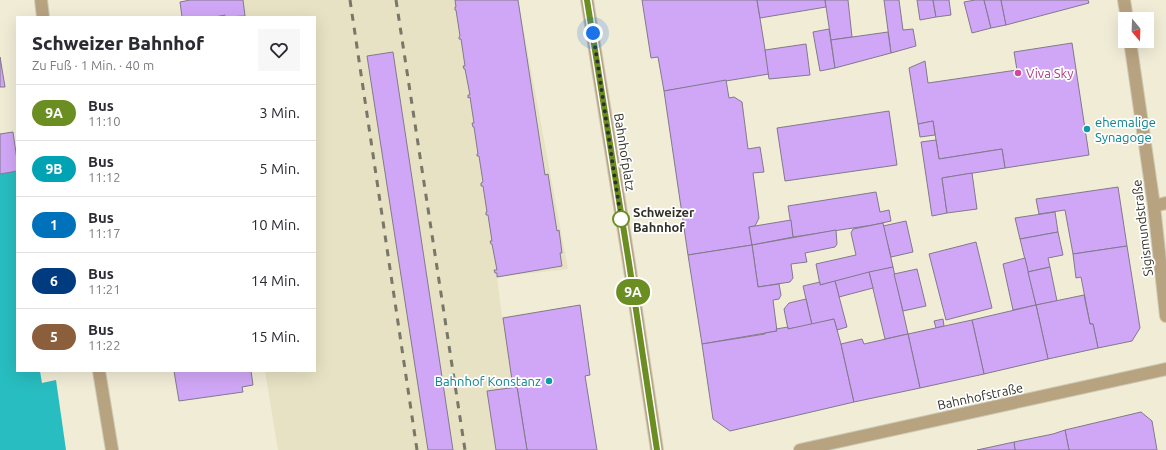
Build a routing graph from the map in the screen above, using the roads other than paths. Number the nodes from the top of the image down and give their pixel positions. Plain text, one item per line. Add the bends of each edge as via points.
1 (41, 0) edge
2 (587, 0) edge
3 (1124, 0) edge
4 (1126, 12) edge
5 (43, 16) edge
6 (1131, 48) edge
7 (1160, 204) edge
8 (1166, 316) edge
9 (1166, 369) edge
10 (99, 372) edge
11 (112, 450) edge
12 (657, 450) edge
13 (800, 450) edge

1 - 5 street
2 - 12 street, Bahnhofplatz
3 - 4 street
6 - 7 street, Sigismundstraße
7 - 8 street, Sigismundstraße
9 - 13 street, Bahnhofstraße
10 - 11 street

